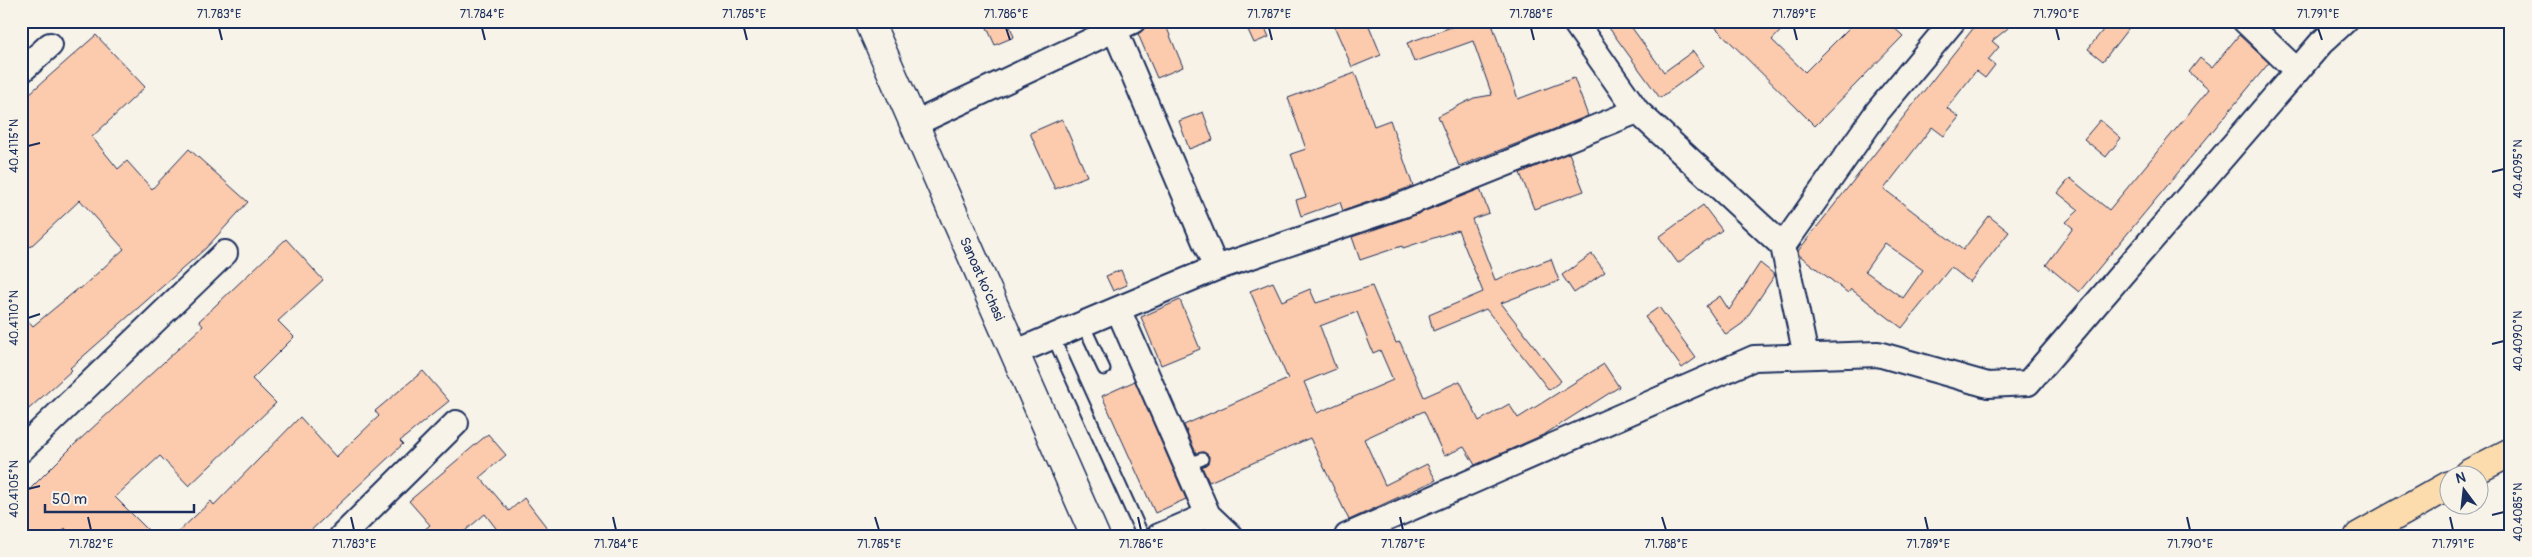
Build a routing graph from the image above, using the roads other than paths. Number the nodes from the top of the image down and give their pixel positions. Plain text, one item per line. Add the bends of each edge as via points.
1 (869, 21) edge
2 (1574, 21) edge
3 (1953, 21) edge
4 (2245, 21) edge
5 (2345, 21) edge
6 (1119, 24) edge
7 (50, 45) dead end
8 (21, 71) edge
9 (2297, 71) junction
10 (1637, 110) junction
11 (914, 124) junction
12 (1783, 246) junction
13 (225, 253) dead end
14 (1216, 268) junction
15 (1118, 309) junction
16 (1083, 324) junction
17 (1053, 337) junction
18 (1014, 353) junction
19 (1806, 356) junction
20 (1104, 369) dead end
21 (456, 423) dead end
22 (21, 450) edge
23 (2511, 452) edge
24 (2488, 464) edge
25 (2440, 491) edge
26 (1208, 515) junction
27 (342, 536) edge
28 (1095, 536) edge
29 (1143, 536) edge
30 (1159, 536) edge
31 (1230, 536) edge
32 (1347, 536) edge
33 (2358, 536) edge

1 - 11 main road, Sanoat ko'chasi
2 - 10 street
3 - 12 street via 1878,111
4 - 9 street
5 - 9 street
6 - 11 street
6 - 14 street
7 - 8 street
9 - 19 street via 2028,383 1988,385 1878,354
10 - 12 street
10 - 14 street via 1404,205
11 - 18 main road, Sanoat ko'chasi
12 - 19 street
13 - 22 street
14 - 15 street
15 - 16 street
15 - 26 street via 1194,462
16 - 17 street
16 - 20 lane
17 - 18 street
17 - 29 lane
18 - 28 main road, Sanoat ko'chasi
19 - 32 street via 1754,358
21 - 27 street
23 - 24 highway
25 - 33 highway
26 - 30 street
26 - 31 street

